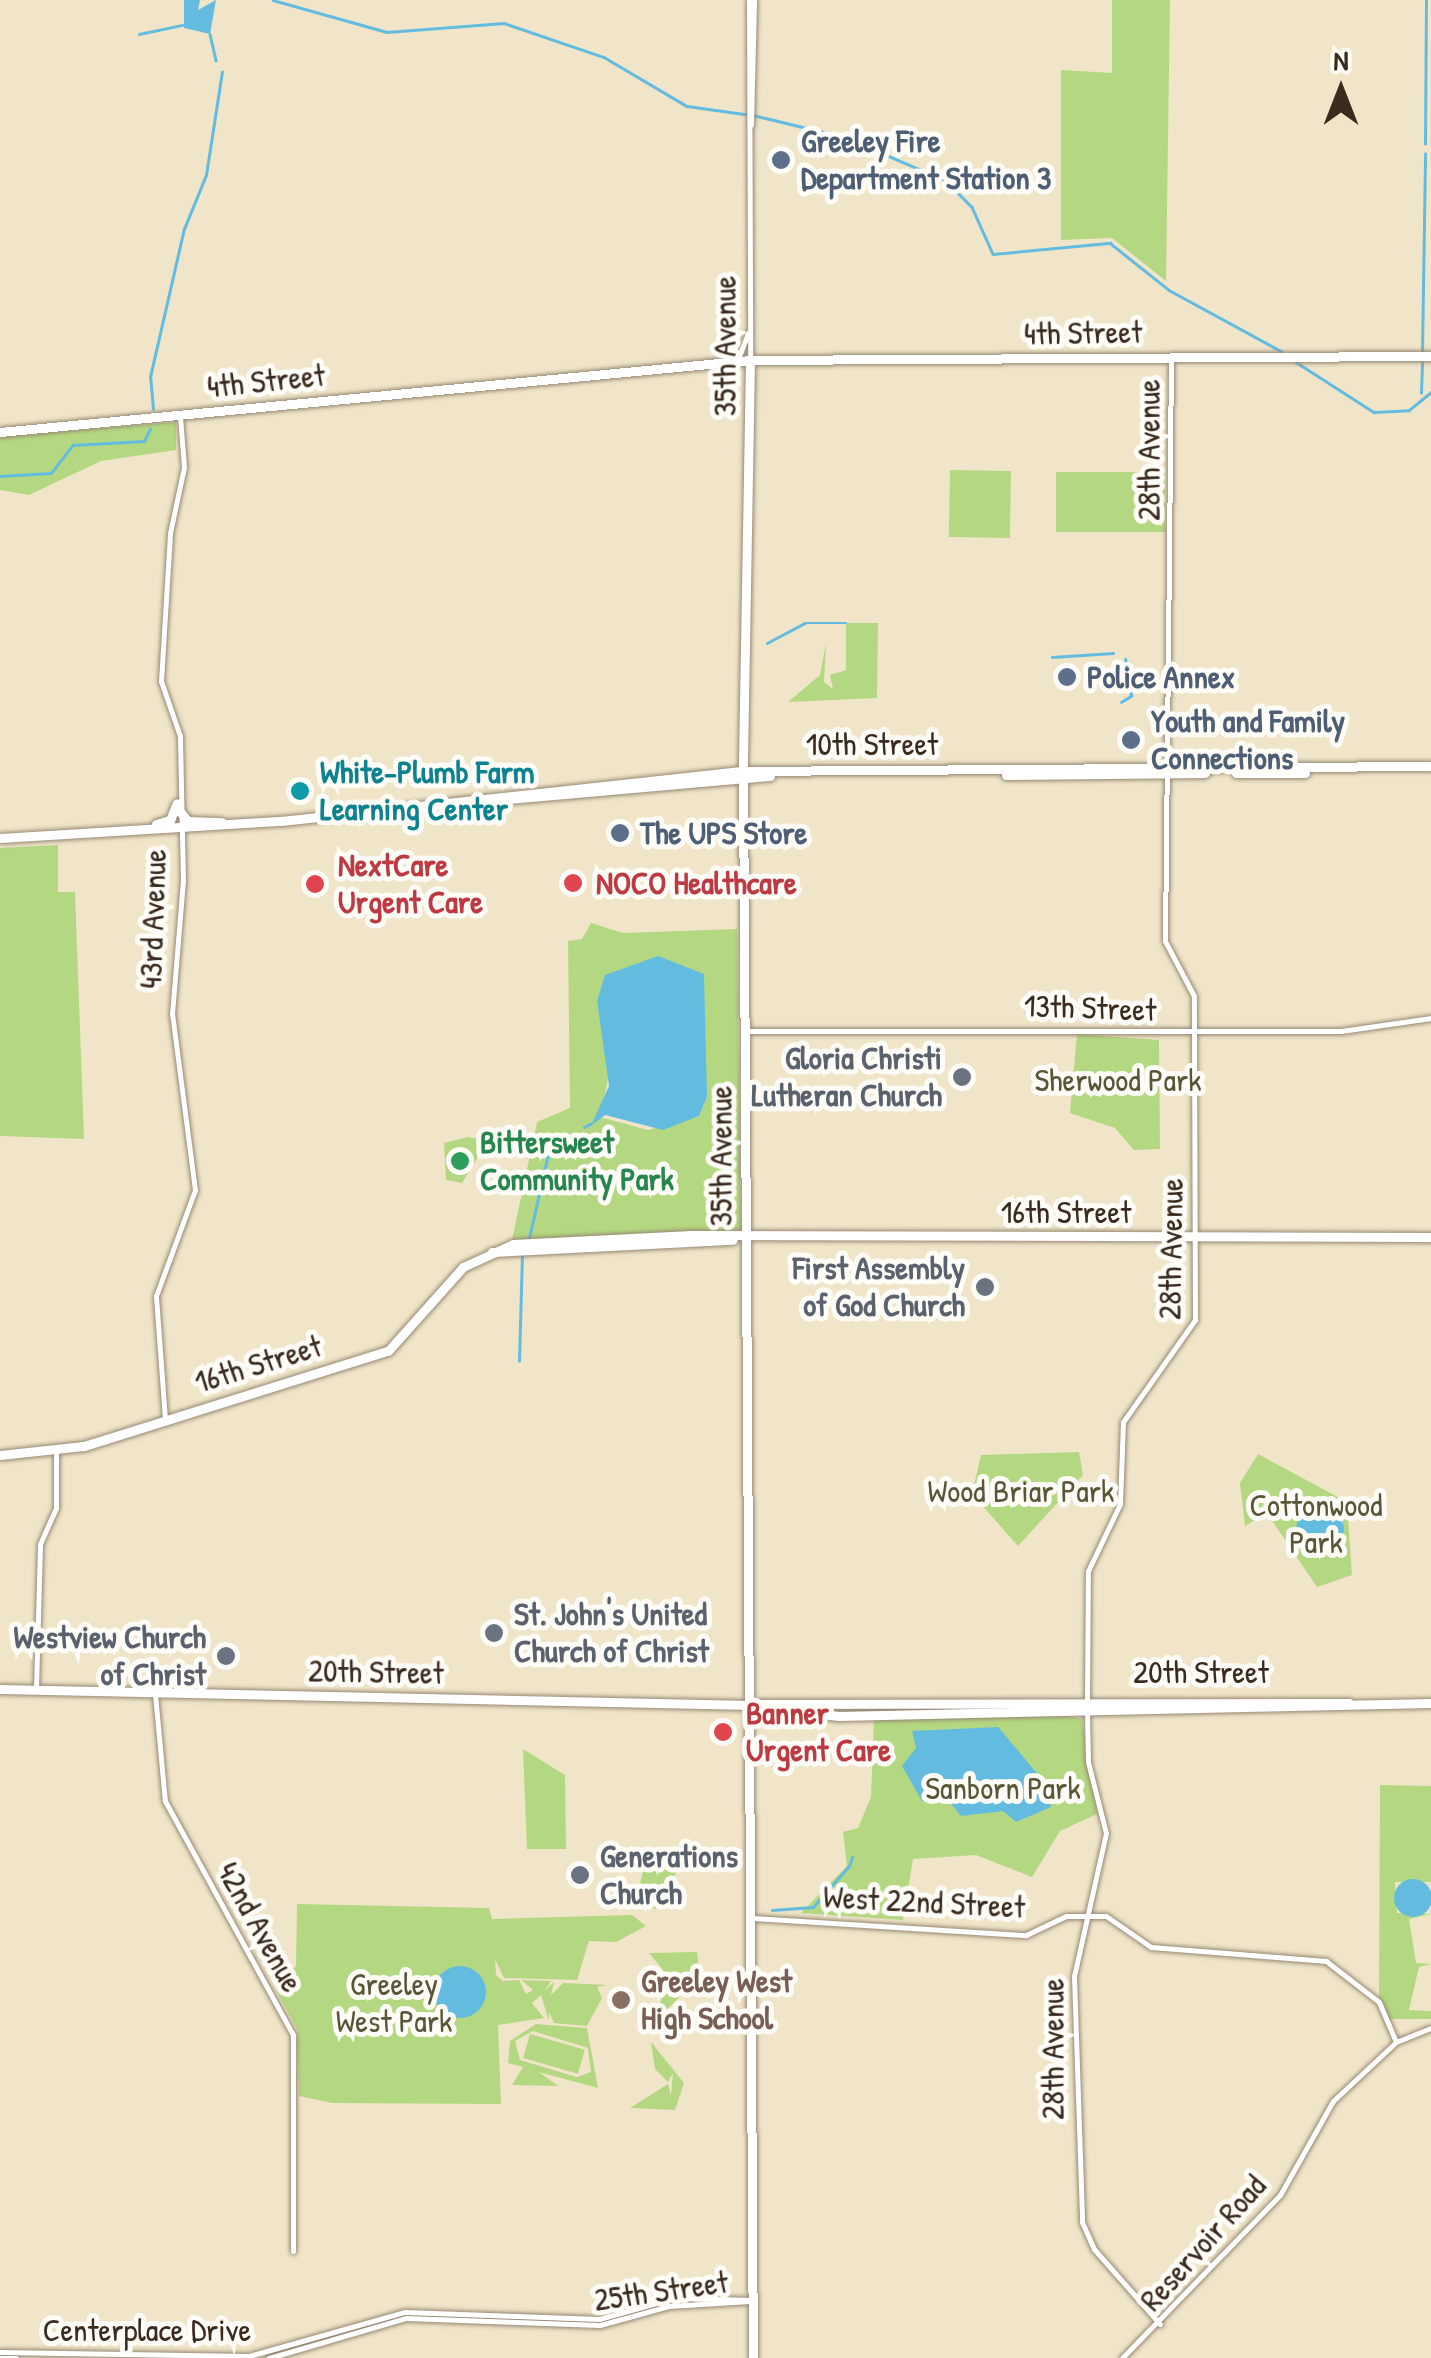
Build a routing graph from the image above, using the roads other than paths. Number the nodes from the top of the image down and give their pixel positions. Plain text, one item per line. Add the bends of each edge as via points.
1 (751, 0) edge
2 (750, 331) junction
3 (1171, 356) junction
4 (1431, 356) edge
5 (750, 360) junction
6 (736, 361) junction
7 (180, 415) junction
8 (0, 432) edge
9 (744, 748) junction
10 (1431, 769) edge
11 (779, 770) junction
12 (1168, 771) junction
13 (973, 772) junction
14 (845, 773) junction
15 (743, 774) junction
16 (711, 780) junction
17 (743, 800) junction
18 (177, 805) junction
19 (316, 818) junction
20 (229, 824) junction
21 (179, 828) junction
22 (125, 832) junction
23 (0, 838) edge
24 (1431, 1018) edge
25 (746, 1030) junction
26 (1194, 1032) junction
27 (1196, 1236) junction
28 (747, 1238) junction
29 (1431, 1238) edge
30 (165, 1419) junction
31 (56, 1450) junction
32 (0, 1455) edge
33 (0, 1689) edge
34 (36, 1690) junction
35 (156, 1692) junction
36 (1431, 1703) edge
37 (1087, 1704) junction
38 (1352, 1704) junction
39 (751, 1705) junction
40 (1090, 1915) junction
41 (753, 1918) junction
42 (1431, 2028) edge
43 (1396, 2042) junction
44 (292, 2252) dead end
45 (753, 2300) junction
46 (528, 2320) junction
47 (1160, 2324) junction
48 (0, 2355) edge
49 (16, 2358) edge
50 (269, 2358) edge
51 (753, 2358) edge
52 (1122, 2358) edge

1 - 2 street, 35th Avenue
2 - 5 street, 35th Avenue
2 - 6 street
3 - 4 main road, 4th Street
3 - 5 main road, 4th Street
3 - 12 street, 28th Avenue
5 - 6 main road, 4th Street
5 - 9 main road, 35th Avenue
6 - 7 main road, 4th Street
7 - 8 main road, 4th Street
7 - 18 street, 43rd Avenue via 184,466 170,533 161,681 180,736
9 - 11 main road via 755,764
9 - 15 main road, 35th Avenue
10 - 12 main road, 10th Street
11 - 14 main road, 10th Street
11 - 15 main road, 10th Street
12 - 13 main road, 10th Street
12 - 13 main road, 10th Street
12 - 26 street, 28th Avenue via 1166,955 1191,988
13 - 14 main road, 10th Street
13 - 14 main road, 10th Street
14 - 15 main road, 10th Street
15 - 16 main road, 10th Street
15 - 17 main road, 35th Avenue
15 - 19 main road, 10th Street
16 - 17 main road
16 - 19 main road, 10th Street
17 - 25 main road, 35th Avenue
18 - 20 main road via 188,821
18 - 21 street, 43rd Avenue
18 - 22 main road via 168,822
19 - 20 main road, 10th Street
20 - 21 main road, 10th Street
21 - 22 main road, 10th Street
21 - 30 street, 43rd Avenue via 172,1014 196,1190 156,1296
22 - 23 main road, 10th Street
24 - 26 street, 13th Street via 1355,1031
25 - 26 street, 13th Street
25 - 28 main road, 35th Avenue
26 - 27 street, 28th Avenue
27 - 28 main road, 16th Street
27 - 29 main road, 16th Street
27 - 37 street, 28th Avenue via 1193,1335 1125,1414 1120,1504 1090,1562
28 - 30 main road, 16th Street via 492,1252 448,1280 395,1348
28 - 39 main road, 35th Avenue
30 - 31 main road, 16th Street
31 - 32 main road, 16th Street
31 - 34 street via 56,1508 40,1544
33 - 34 main road, 20th Street
34 - 35 main road, 20th Street
35 - 39 main road, 20th Street
35 - 44 street, 42nd Avenue via 165,1801 293,2036
36 - 38 main road, 20th Street
37 - 38 main road, 20th Street
37 - 38 main road, 20th Street via 1126,1697
37 - 39 main road, 20th Street
37 - 39 main road, 20th Street via 1052,1712 838,1716
37 - 40 street, 28th Avenue via 1088,1762 1106,1833
39 - 41 main road, 35th Avenue
40 - 41 street, West 22nd Street via 1026,1935
40 - 43 street via 1110,1917 1152,1946 1326,1961 1379,2002
40 - 47 street, 28th Avenue via 1074,1976 1082,2222 1094,2249
41 - 45 main road, 35th Avenue
42 - 43 street, Reservoir Road
43 - 47 street, Reservoir Road via 1333,2101 1280,2194
45 - 46 street, 25th Street via 670,2306 600,2325
45 - 51 main road, 35th Avenue
46 - 48 street, Centerplace Drive via 394,2314 249,2356
46 - 50 street, Centerplace Drive via 406,2318
47 - 52 street, Reservoir Road
48 - 49 street, Centerplace Drive

